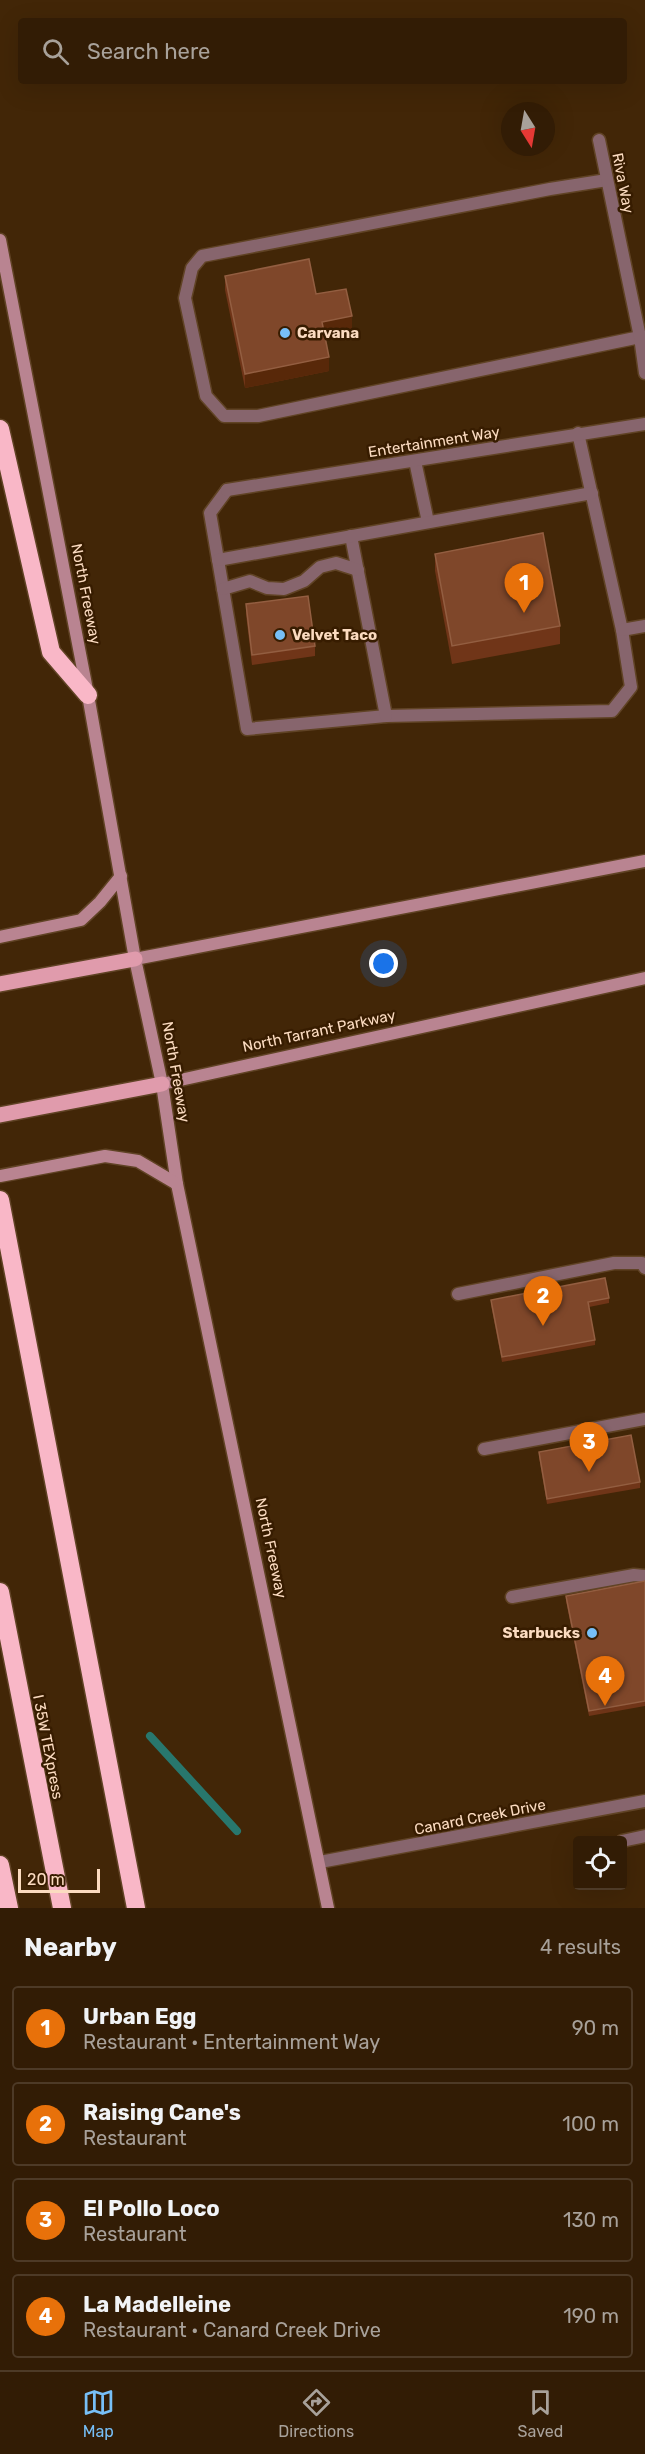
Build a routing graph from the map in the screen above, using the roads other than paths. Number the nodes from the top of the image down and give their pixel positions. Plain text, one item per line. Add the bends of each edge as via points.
1 (599, 140) dead end
2 (607, 180) junction
3 (0, 240) edge
4 (640, 337) junction
5 (645, 373) edge
6 (645, 424) edge
7 (0, 429) edge
8 (579, 433) junction
9 (415, 461) junction
10 (592, 493) junction
11 (428, 522) junction
12 (351, 536) junction
13 (218, 560) junction
14 (358, 570) junction
15 (223, 589) junction
16 (645, 626) edge
17 (622, 630) junction
18 (88, 696) junction
19 (386, 716) junction
20 (645, 861) edge
21 (121, 876) junction
22 (0, 937) edge
23 (135, 959) junction
24 (645, 978) edge
25 (0, 984) edge
26 (162, 1084) junction
27 (0, 1115) edge
28 (0, 1176) edge
29 (177, 1184) junction
30 (0, 1200) edge
31 (645, 1268) edge
32 (458, 1294) dead end
33 (645, 1419) edge
34 (484, 1449) dead end
35 (645, 1576) edge
36 (0, 1592) edge
37 (512, 1597) dead end
38 (645, 1801) edge
39 (645, 1836) edge
40 (627, 1840) edge
41 (320, 1862) junction
42 (0, 1865) edge
43 (9, 1908) edge
44 (62, 1908) edge
45 (136, 1908) edge
46 (328, 1908) edge

1 - 2 street, Riva Way
2 - 4 street, Riva Way
2 - 4 street via 202,256 192,268 185,298 206,396 224,416 258,416
3 - 18 main road, North Freeway
4 - 5 street, Riva Way
6 - 8 street, Entertainment Way
7 - 18 highway via 51,652
8 - 9 street, Entertainment Way
8 - 10 street
9 - 11 street
9 - 13 street, Entertainment Way via 227,490 210,513
10 - 11 street
10 - 17 street
11 - 12 street
12 - 13 street
12 - 14 street
13 - 15 street
14 - 15 street via 336,563 320,567 304,581 284,589 250,581
14 - 19 street
15 - 19 street via 247,729
16 - 17 street
17 - 19 street via 631,687 612,711
18 - 21 main road, North Freeway
20 - 23 main road
21 - 22 main road via 81,920
21 - 23 main road, North Freeway
23 - 25 main road
23 - 26 main road, North Freeway
24 - 26 main road, North Tarrant Parkway
26 - 27 main road, North Tarrant Parkway
26 - 29 main road, North Freeway
28 - 29 main road via 105,1156 138,1161
29 - 41 main road, North Freeway
30 - 45 highway
31 - 32 street via 642,1263 614,1263
33 - 34 street
35 - 37 street
36 - 44 highway, I 35W TEXpress
38 - 41 street, Canard Creek Drive
39 - 40 street
41 - 46 main road, North Freeway
42 - 43 highway

